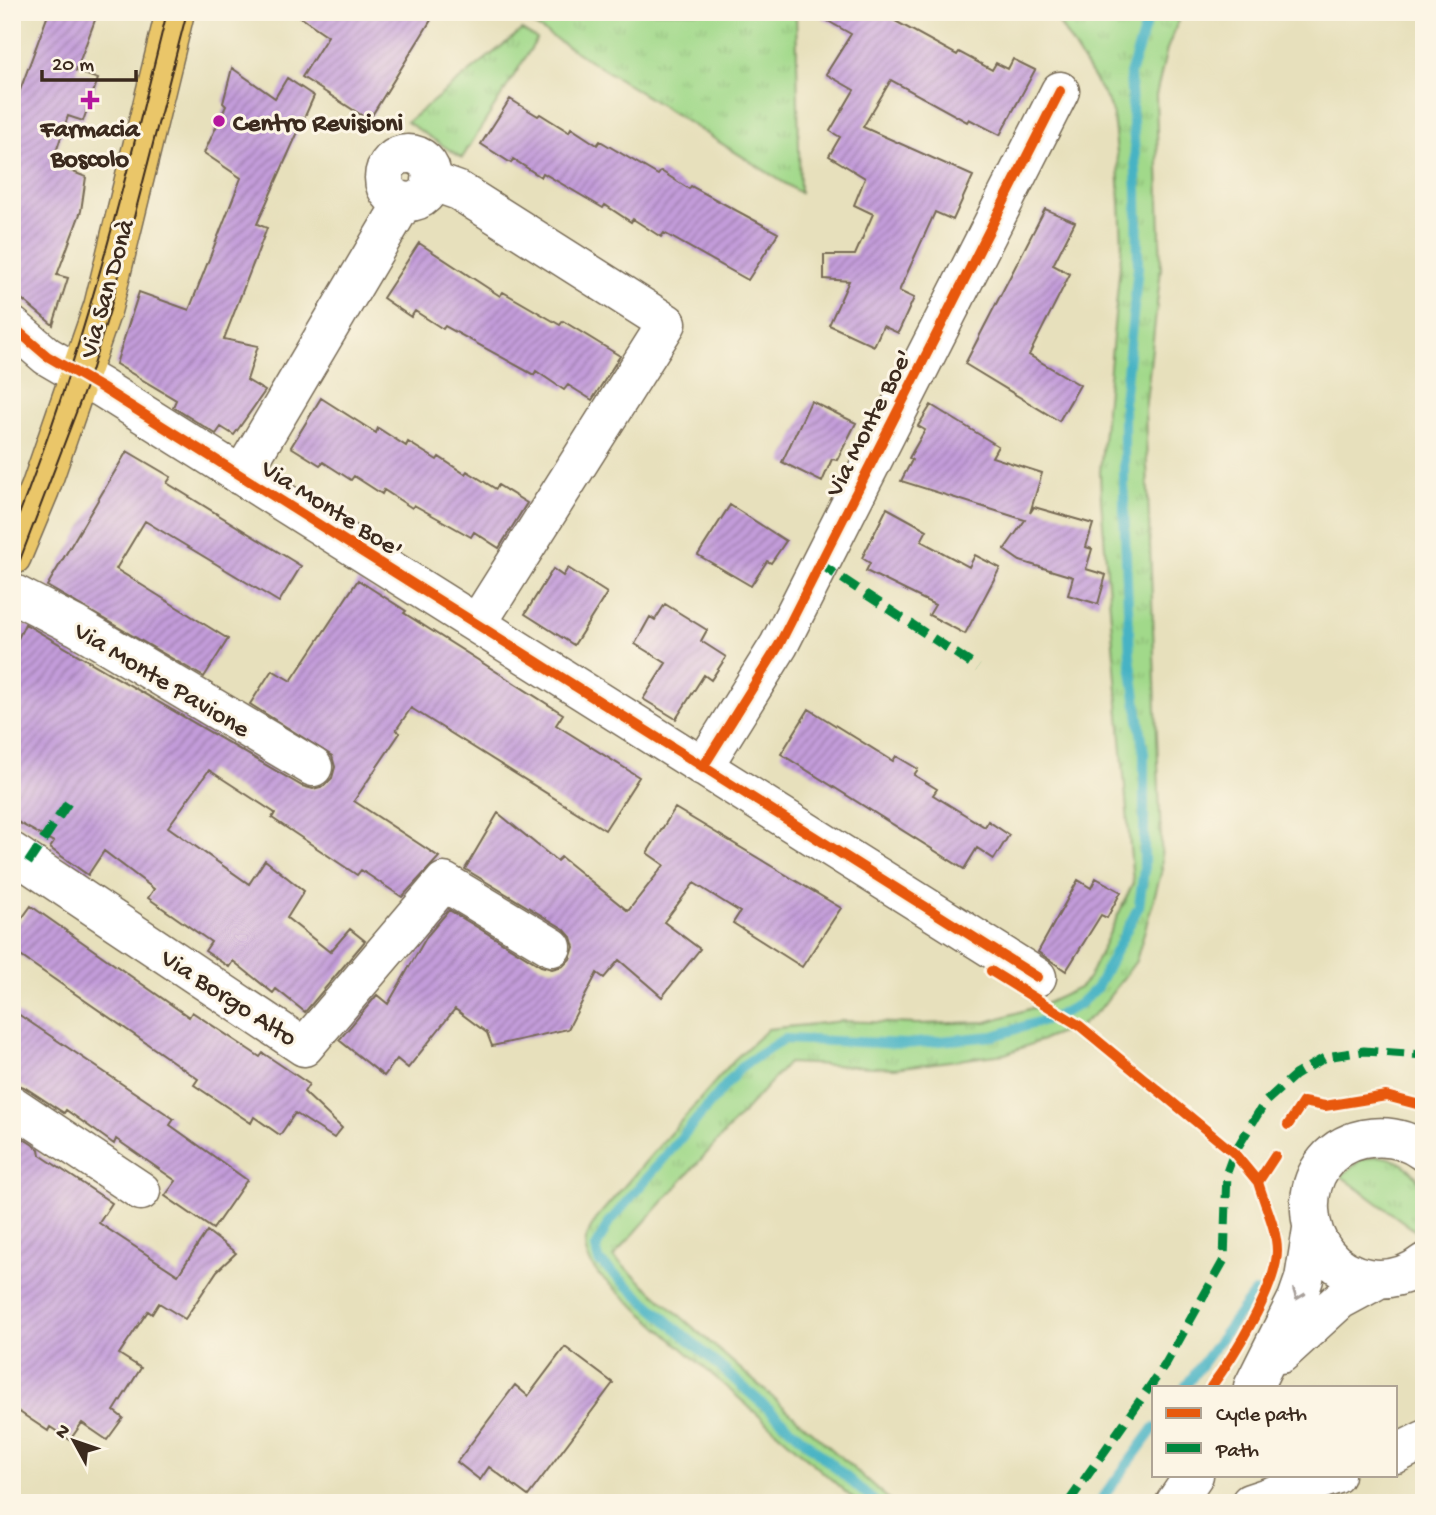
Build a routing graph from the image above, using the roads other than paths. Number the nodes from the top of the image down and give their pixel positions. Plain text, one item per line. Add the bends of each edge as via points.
1 (175, 12) edge
2 (1060, 91) dead end
3 (12, 326) edge
4 (80, 376) junction
5 (241, 476) junction
6 (12, 556) edge
7 (12, 593) edge
8 (477, 624) junction
9 (703, 766) junction
10 (313, 767) dead end
11 (12, 852) edge
12 (552, 947) dead end
13 (1037, 977) dead end
14 (12, 1105) edge
15 (1421, 1148) edge
16 (141, 1191) dead end
17 (1312, 1229) junction
18 (1406, 1275) edge
19 (1258, 1380) edge
20 (1424, 1440) edge
21 (1398, 1453) edge
22 (1193, 1476) edge
23 (1333, 1476) edge
24 (1301, 1495) edge
25 (1175, 1503) edge
26 (1250, 1503) edge

1 - 4 main road, Via San Donà via 103,307
2 - 9 street, Via Monte Boe' via 779,645
3 - 4 street, Via Monte Boe'
4 - 5 street, Via Monte Boe'
4 - 6 main road, Via San Donà
5 - 8 street, Via Monte Boe'
5 - 8 street, Via Monte Boe' via 418,191 459,191 667,323
7 - 10 street, Via Monte Pavione
8 - 9 street, Via Monte Boe'
9 - 13 street, Via Monte Boe'
11 - 12 street, Via Borgo Alto via 304,1047 444,882
14 - 16 street
15 - 17 street via 1376,1136 1337,1151 1315,1178 1309,1204
17 - 18 street via 1323,1251 1341,1268
17 -> 19 street via 1304,1279
18 - 19 street via 1324,1313
20 - 21 street
22 - 25 street
23 - 24 street
24 - 26 street

